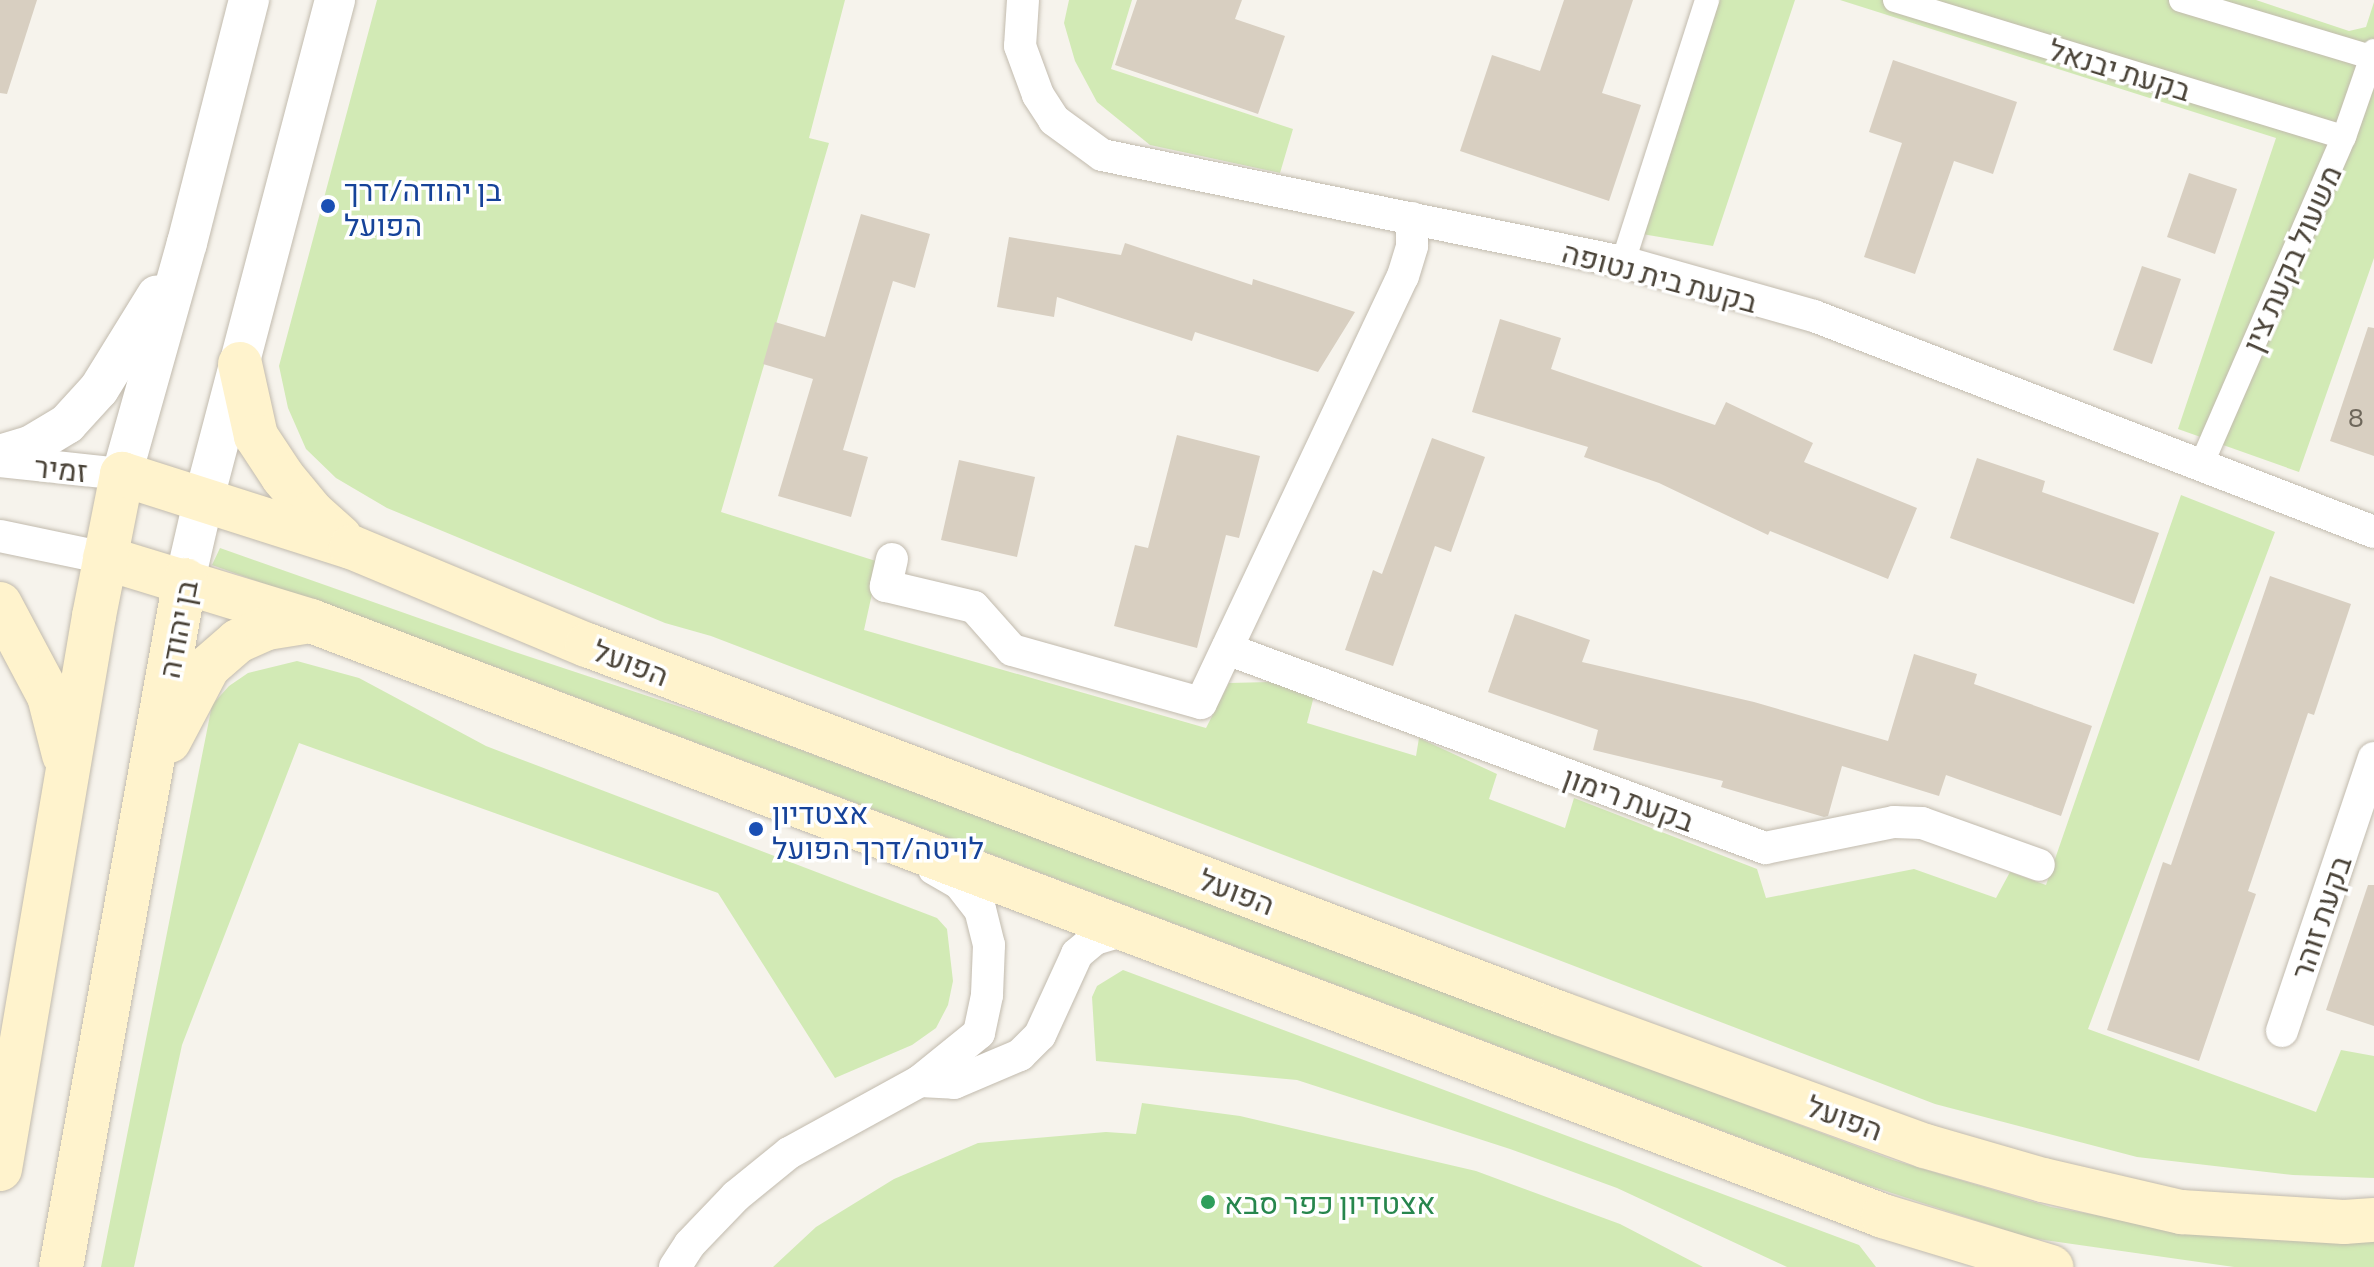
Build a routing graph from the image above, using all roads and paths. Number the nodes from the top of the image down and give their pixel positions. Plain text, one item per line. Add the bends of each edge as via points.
1 (249, 0) edge
2 (335, 0) edge
3 (1023, 0) edge
4 (1707, 0) edge
5 (1895, 0) edge
6 (2181, 0) edge
7 (2373, 54) edge
8 (2344, 137) junction
9 (1412, 218) junction
10 (187, 243) junction
11 (1623, 262) junction
12 (240, 364) junction
13 (0, 458) edge
14 (2202, 463) junction
15 (122, 474) junction
16 (204, 498) junction
17 (2374, 532) edge
18 (0, 536) edge
19 (351, 547) junction
20 (105, 558) junction
21 (892, 559) dead end
22 (185, 580) junction
23 (0, 604) edge
24 (311, 621) junction
25 (1227, 649) junction
26 (2374, 758) edge
27 (68, 777) junction
28 (147, 782) junction
29 (877, 836) junction
30 (2039, 865) dead end
31 (1146, 936) junction
32 (2282, 1031) dead end
33 (920, 1081) junction
34 (0, 1169) edge
35 (1883, 1216) junction
36 (2374, 1220) edge
37 (61, 1267) edge
38 (675, 1267) edge
39 (1968, 1267) edge
40 (2051, 1267) edge

1 - 10 street
2 - 12 street, בן יהודה
3 - 9 street, בקעת בית נטופה via 1020,46 1038,95 1054,120 1102,155
4 - 11 street
5 - 8 street, בקעת יבנאל
6 - 7 street
7 - 8 street, משעול בקעת צין
8 - 14 street, משעול בקעת צין
9 - 11 street, בקעת בית נטופה
9 - 25 street via 1412,246 1403,276
10 - 13 street via 99,389 67,424
10 - 15 street
11 - 14 street, בקעת בית נטופה via 1814,316
12 - 16 street, בן יהודה
12 - 19 main road via 256,436 312,512
13 - 15 street, זמיר
14 - 17 street, בקעת בית נטופה
15 - 16 main road, הפועל
15 - 20 main road
16 - 19 main road, הפועל
16 - 22 street, בן יהודה
18 - 20 street
19 - 36 main road, הפועל via 616,656 1925,1146 2181,1212
20 - 22 main road
20 - 27 main road
21 - 25 street via 886,586 974,607 1012,650 1201,703
22 - 24 main road
22 - 28 main road, בן יהודה
23 - 27 main road via 49,696
24 - 28 main road via 267,628 238,641 208,667
24 - 29 main road
25 - 30 street, בקעת רימון via 1765,848 1894,822 1922,823
26 - 32 street, בקעת זוהר
27 - 34 main road
28 - 37 main road, בן יהודה
29 - 31 main road
29 - 33 street via 960,884 980,910 989,945 979,1033
31 - 33 street via 1115,933 1095,939 1077,954 1040,1035 1020,1055 954,1083
31 - 35 main road
33 - 38 street via 789,1153 736,1196
35 - 39 street
35 - 40 main road

